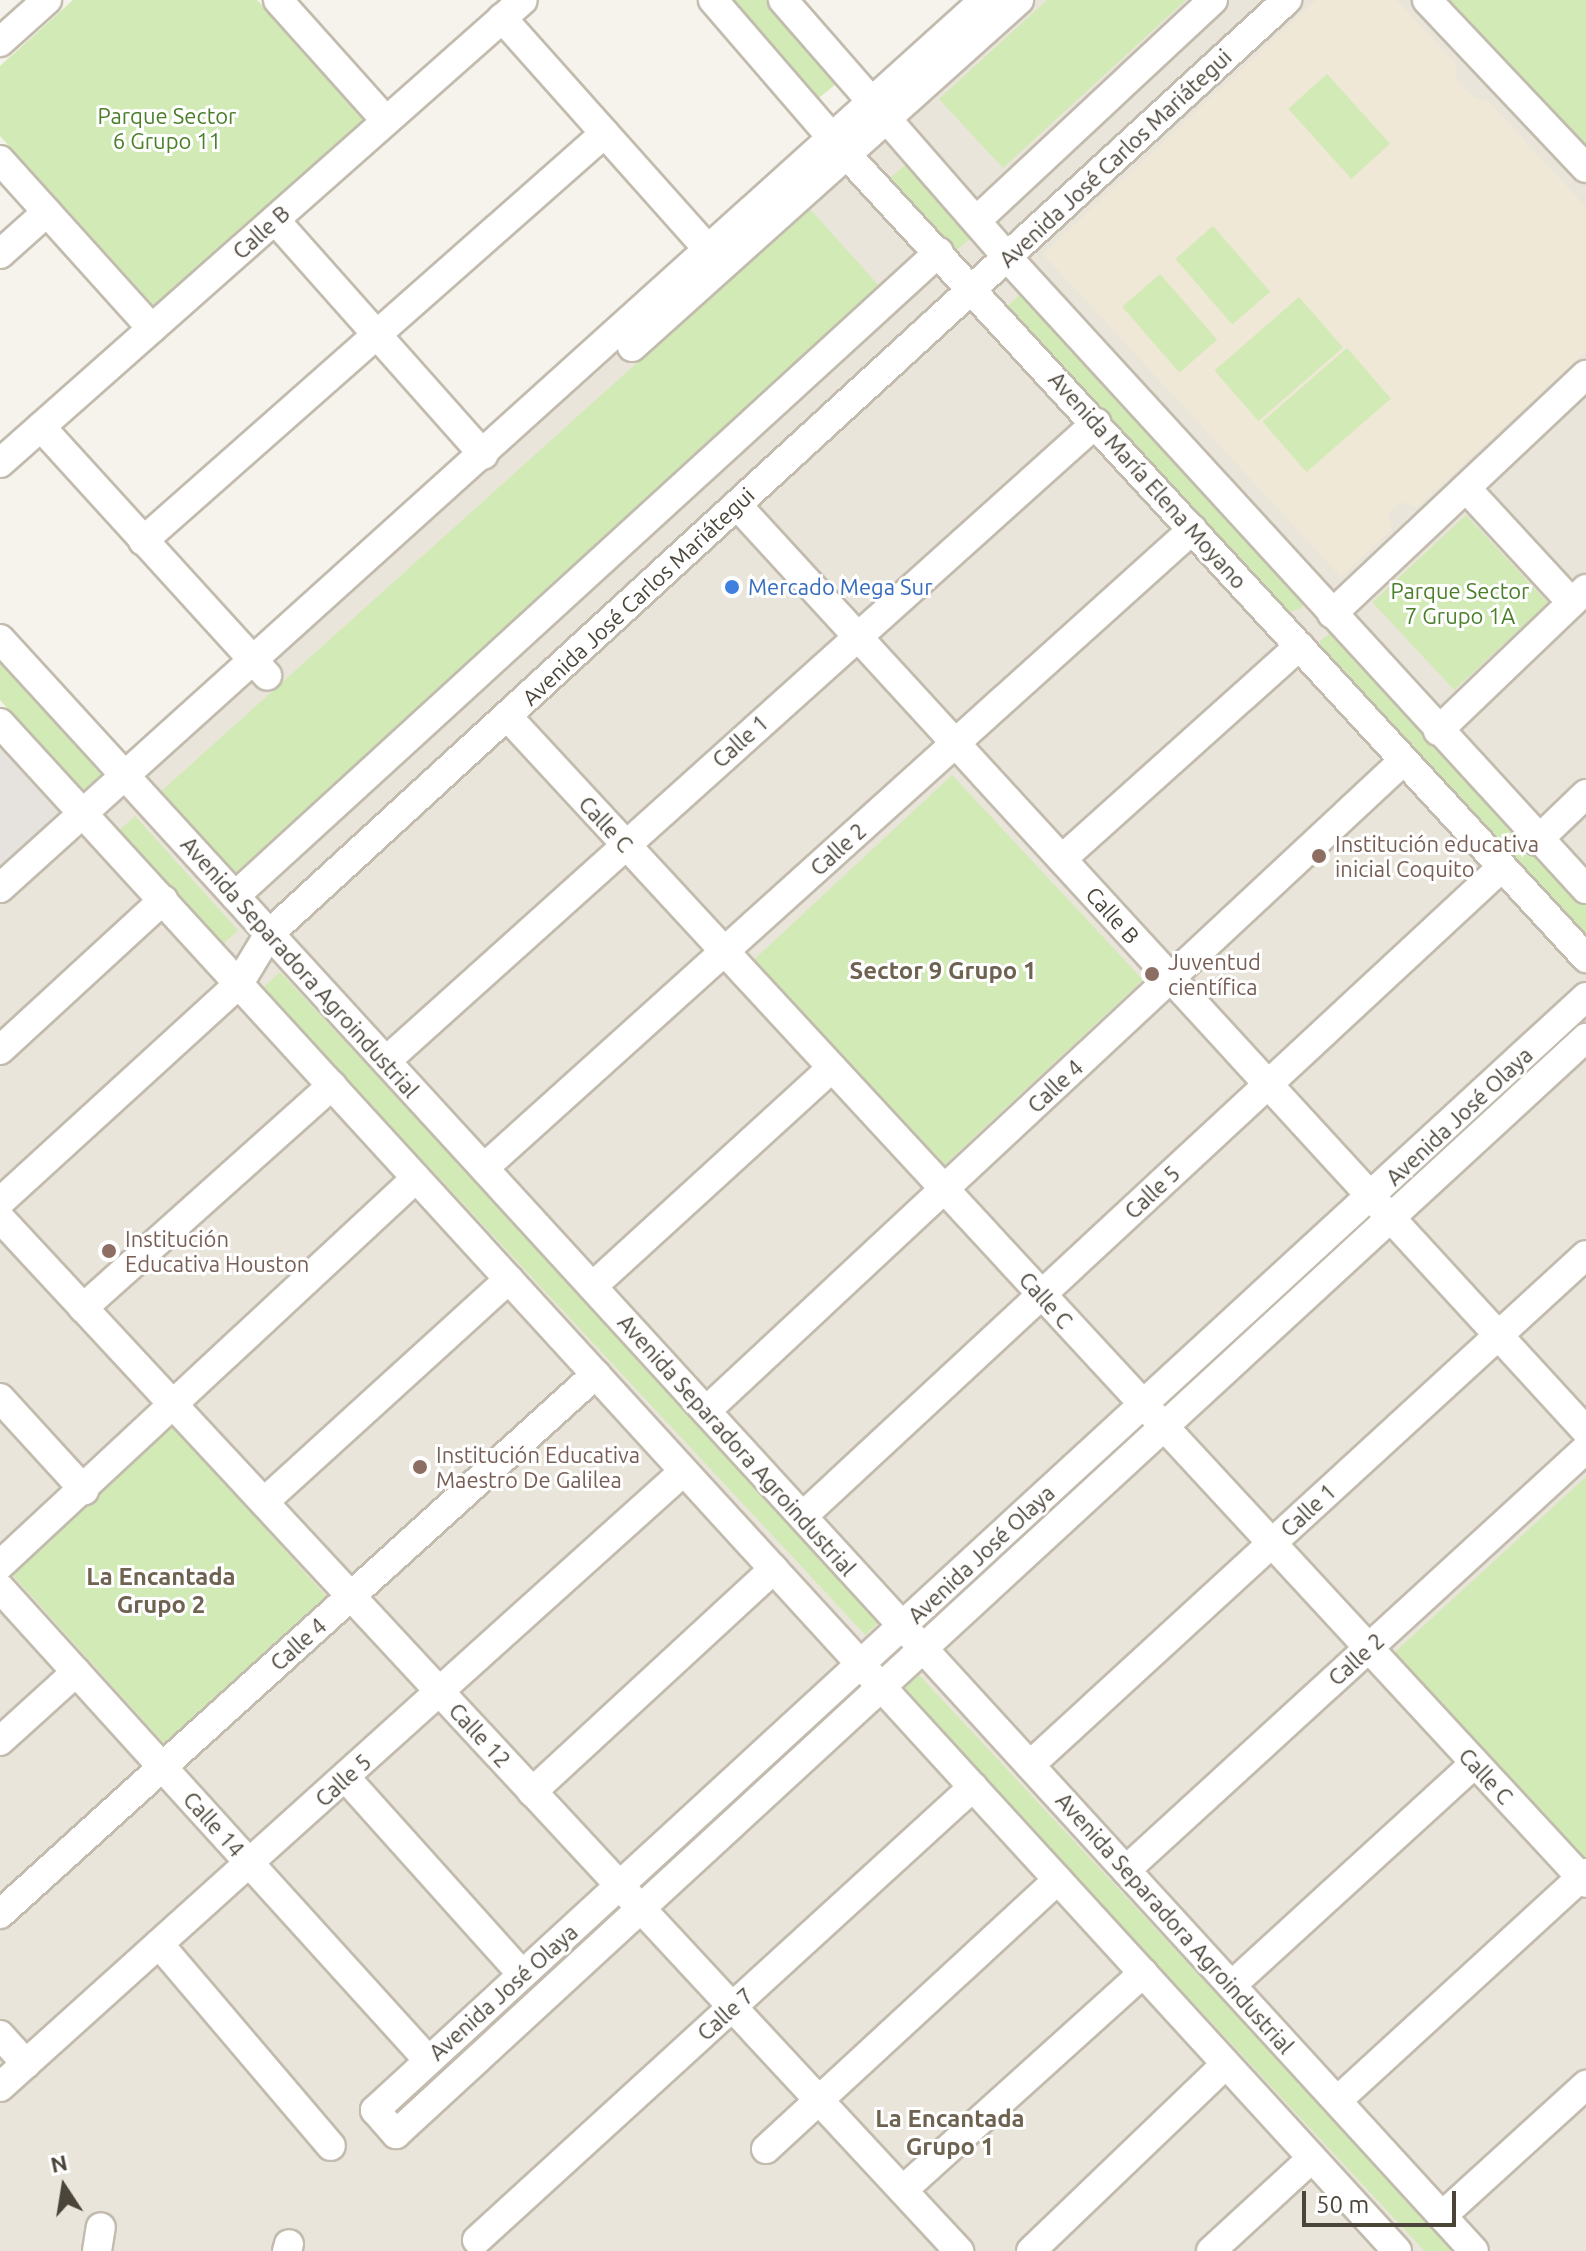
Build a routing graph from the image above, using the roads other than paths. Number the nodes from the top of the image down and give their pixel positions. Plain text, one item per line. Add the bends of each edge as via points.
1 (47, 0) edge
2 (713, 0) edge
3 (783, 0) edge
4 (984, 0) edge
5 (1019, 0) edge
6 (1213, 0) edge
7 (1287, 0) edge
8 (1427, 0) edge
9 (280, 1) edge
10 (512, 9) edge
11 (0, 42) edge
12 (879, 110) junction
13 (386, 121) junction
14 (605, 133) junction
15 (840, 146) junction
16 (0, 160) edge
17 (1586, 168) edge
18 (47, 212) junction
19 (275, 220) junction
20 (976, 221) junction
21 (709, 250) junction
22 (939, 252) junction
23 (0, 254) edge
24 (1007, 257) junction
25 (973, 289) junction
26 (152, 329) junction
27 (377, 335) junction
28 (1586, 375) edge
29 (1096, 423) junction
30 (41, 427) junction
31 (484, 455) junction
32 (0, 463) edge
33 (1466, 488) junction
34 (737, 505) junction
35 (1193, 529) junction
36 (143, 541) junction
37 (1579, 596) edge
38 (1332, 614) junction
39 (856, 635) junction
40 (0, 639) edge
41 (1299, 646) junction
42 (261, 669) junction
43 (507, 716) junction
44 (0, 723) edge
45 (1438, 731) junction
46 (955, 743) junction
47 (1403, 761) junction
48 (132, 783) junction
49 (1586, 794) edge
50 (90, 820) junction
51 (1537, 841) junction
52 (625, 845) junction
53 (1062, 859) junction
54 (1500, 869) junction
55 (0, 888) edge
56 (1586, 889) edge
57 (235, 896) junction
58 (163, 900) junction
59 (269, 934) junction
60 (724, 952) junction
61 (1586, 958) edge
62 (1170, 978) junction
63 (238, 985) junction
64 (1586, 997) edge
65 (1586, 1038) edge
66 (0, 1050) edge
67 (386, 1061) junction
68 (832, 1068) junction
69 (332, 1085) junction
70 (1268, 1085) junction
71 (484, 1168) junction
72 (416, 1178) junction
73 (944, 1189) junction
74 (1372, 1197) junction
75 (0, 1202) edge
76 (0, 1218) edge
77 (1391, 1219) junction
78 (1586, 1255) edge
79 (509, 1279) junction
80 (593, 1286) junction
81 (1042, 1295) junction
82 (83, 1308) junction
83 (1499, 1336) junction
84 (596, 1374) junction
85 (0, 1398) edge
86 (1142, 1405) junction
87 (174, 1406) junction
88 (706, 1411) junction
89 (1164, 1428) junction
90 (1586, 1431) edge
91 (1586, 1449) edge
92 (684, 1471) junction
93 (84, 1490) junction
94 (264, 1502) junction
95 (803, 1516) junction
96 (1272, 1544) junction
97 (0, 1565) edge
98 (774, 1569) junction
99 (0, 1588) edge
100 (351, 1596) junction
101 (903, 1626) junction
102 (1368, 1648) junction
103 (925, 1650) junction
104 (860, 1663) junction
105 (76, 1672) junction
106 (884, 1689) junction
107 (441, 1693) junction
108 (0, 1741) edge
109 (1475, 1763) junction
110 (1030, 1765) junction
111 (162, 1767) junction
112 (346, 1778) junction
113 (973, 1787) junction
114 (532, 1792) junction
115 (250, 1864) junction
116 (1126, 1870) junction
117 (1584, 1878) edge
118 (1058, 1880) junction
119 (619, 1885) junction
120 (642, 1910) junction
121 (0, 1914) edge
122 (159, 1944) junction
123 (1143, 1973) junction
124 (522, 1974) junction
125 (1232, 1985) junction
126 (732, 2007) junction
127 (0, 2035) edge
128 (428, 2060) junction
129 (26, 2064) junction
130 (1226, 2064) junction
131 (1586, 2085) edge
132 (0, 2087) edge
133 (818, 2099) junction
134 (1338, 2100) junction
135 (331, 2146) dead end
136 (766, 2149) dead end
137 (1312, 2158) junction
138 (903, 2190) junction
139 (1442, 2216) junction
140 (477, 2240) dead end
141 (959, 2251) edge
142 (1031, 2251) edge
143 (1211, 2251) edge
144 (1396, 2251) edge
145 (1474, 2251) edge

1 - 11 street
2 - 15 street, Avenida María Elena Moyano
3 - 12 street, Avenida María Elena Moyano
4 - 12 street
5 - 12 street
6 - 20 street
7 - 24 street, Avenida José Carlos Mariátegui
8 - 17 street
9 - 13 street
10 - 13 street, Calle B
10 - 14 street
12 - 15 street
12 - 20 street, Avenida María Elena Moyano
13 - 19 street, Calle B
14 - 21 street
14 - 27 street
15 - 21 street
15 - 22 street, Avenida María Elena Moyano
15 - 42 street
16 - 18 street
18 - 23 street
18 - 26 street
19 - 26 street, Calle B
19 - 27 street
20 - 24 street, Avenida María Elena Moyano
21 - 31 street
22 - 25 street, Avenida María Elena Moyano
22 - 57 street
24 - 25 street, Avenida José Carlos Mariátegui
24 - 38 street, Avenida María Elena Moyano
25 - 29 street, Avenida María Elena Moyano
25 - 34 street, Avenida José Carlos Mariátegui
26 - 30 street, Calle B
27 - 31 street
27 - 36 street
28 - 33 street
29 - 35 street, Avenida María Elena Moyano
29 - 39 street, Calle 1
30 - 32 street, Calle B
30 - 36 street
31 - 42 street
33 - 37 street
33 - 38 street
34 - 39 street, Calle B
34 - 43 street, Avenida José Carlos Mariátegui
35 - 41 street, Avenida María Elena Moyano
35 - 46 street, Calle 2
36 - 42 street
37 - 45 street
38 - 45 street, Avenida María Elena Moyano
39 - 46 street, Calle B
39 - 52 street, Calle 1
40 - 48 street, Avenida Separadora Agroindustrial
41 - 47 street, Avenida María Elena Moyano
41 - 53 street
42 - 48 street
43 - 52 street, Calle C
43 - 59 street, Avenida José Carlos Mariátegui
44 - 50 street
45 - 51 street, Avenida María Elena Moyano
46 - 53 street, Calle B
46 - 60 street, Calle 2
47 - 54 street, Avenida María Elena Moyano
47 - 62 street, Calle 4
48 - 50 street
48 - 57 street, Avenida Separadora Agroindustrial
49 - 51 street
50 - 55 street
50 - 58 street
51 - 56 street, Avenida María Elena Moyano
52 - 60 street, Calle C
52 - 67 street, Calle 1
53 - 62 street, Calle B
54 - 61 street, Avenida María Elena Moyano
54 - 70 street, Calle 5
57 - 59 street, Avenida Separadora Agroindustrial
58 - 63 street
58 - 66 street
59 - 63 street, Avenida José Carlos Mariátegui
59 - 67 street, Avenida Separadora Agroindustrial
60 - 68 street, Calle C
60 - 71 street, Calle 2
62 - 70 street, Calle B
62 - 73 street, Calle 4
63 - 69 street
63 - 75 street, Avenida José Carlos Mariátegui
64 - 74 street, Avenida José Olaya
65 - 77 street, Avenida José Olaya
67 - 71 street, Avenida Separadora Agroindustrial
68 - 73 street, Calle C
68 - 80 street
69 - 72 street
69 - 82 street
70 - 74 street, Calle B
70 - 81 street, Calle 5
71 - 80 street, Avenida Separadora Agroindustrial
72 - 79 street
72 - 87 street
73 - 81 street, Calle C
73 - 88 street, Calle 4
74 - 77 street, Calle B
74 - 86 street, Avenida José Olaya
76 - 82 street, Calle 12
77 - 83 street, Calle B
77 - 89 street, Avenida José Olaya
78 - 83 street, Calle 1
79 - 84 street
79 - 94 street
80 - 88 street, Avenida Separadora Agroindustrial
81 - 86 street, Calle C
81 - 95 street, Calle 5
82 - 87 street, Calle 12
83 - 90 street, Calle B
83 - 96 street, Calle 1
84 - 92 street
84 - 100 street, Calle 4
85 - 93 street
86 - 89 street, Calle C
86 - 101 street, Avenida José Olaya
87 - 93 street
87 - 94 street, Calle 12
88 - 95 street, Avenida Separadora Agroindustrial
89 - 96 street, Calle C
89 - 103 street, Avenida José Olaya
91 - 102 street, Calle 2
92 - 98 street
92 - 107 street, Calle 5
93 - 97 street
94 - 100 street, Calle 12
95 - 101 street, Avenida Separadora Agroindustrial
96 - 102 street, Calle C
96 - 110 street, Calle 1
98 - 104 street
98 - 114 street
99 - 105 street, Calle 14
100 - 107 street, Calle 12
100 - 111 street, Calle 4
101 - 103 street, Avenida Separadora Agroindustrial
101 - 104 street, Avenida José Olaya
102 - 109 street, Calle C
102 - 116 street, Calle 2
103 - 106 street, Avenida José Olaya
103 - 110 street, Avenida Separadora Agroindustrial
104 - 106 street
104 - 119 street, Avenida José Olaya
105 - 108 street
105 - 111 street, Calle 14
106 - 113 street
106 - 120 street, Avenida José Olaya
107 - 112 street, Calle 5
107 - 114 street, Calle 12
109 - 117 street, Calle C
109 - 125 street
110 - 116 street, Avenida Separadora Agroindustrial
111 - 115 street, Calle 14
111 - 121 street, Calle 4
112 - 115 street, Calle 5
112 - 124 street
113 - 118 street
113 - 126 street, Calle 7
114 - 119 street, Calle 12
115 - 122 street, Calle 5
115 - 128 street, Calle 14
116 - 125 street, Avenida Separadora Agroindustrial
117 - 134 street
118 - 123 street
118 - 133 street
119 - 120 street, Calle 12
119 - 124 street, Avenida José Olaya
120 - 126 street, Calle 12
120 - 128 street, Avenida José Olaya via 396,2134 375,2110
122 - 129 street, Calle 5
122 - 135 street
123 - 130 street
123 - 138 street
124 - 128 street, Avenida José Olaya
125 - 134 street, Avenida Separadora Agroindustrial
126 - 133 street, Calle 12
126 - 140 street, Calle 7
127 - 129 street
129 - 132 street, Calle 5
130 - 137 street
130 - 142 street
131 - 139 street
133 - 136 street
133 - 138 street, Calle 12
134 - 139 street, Avenida Separadora Agroindustrial
137 - 143 street
137 - 144 street
138 - 141 street, Calle 12
139 - 145 street, Avenida Separadora Agroindustrial

